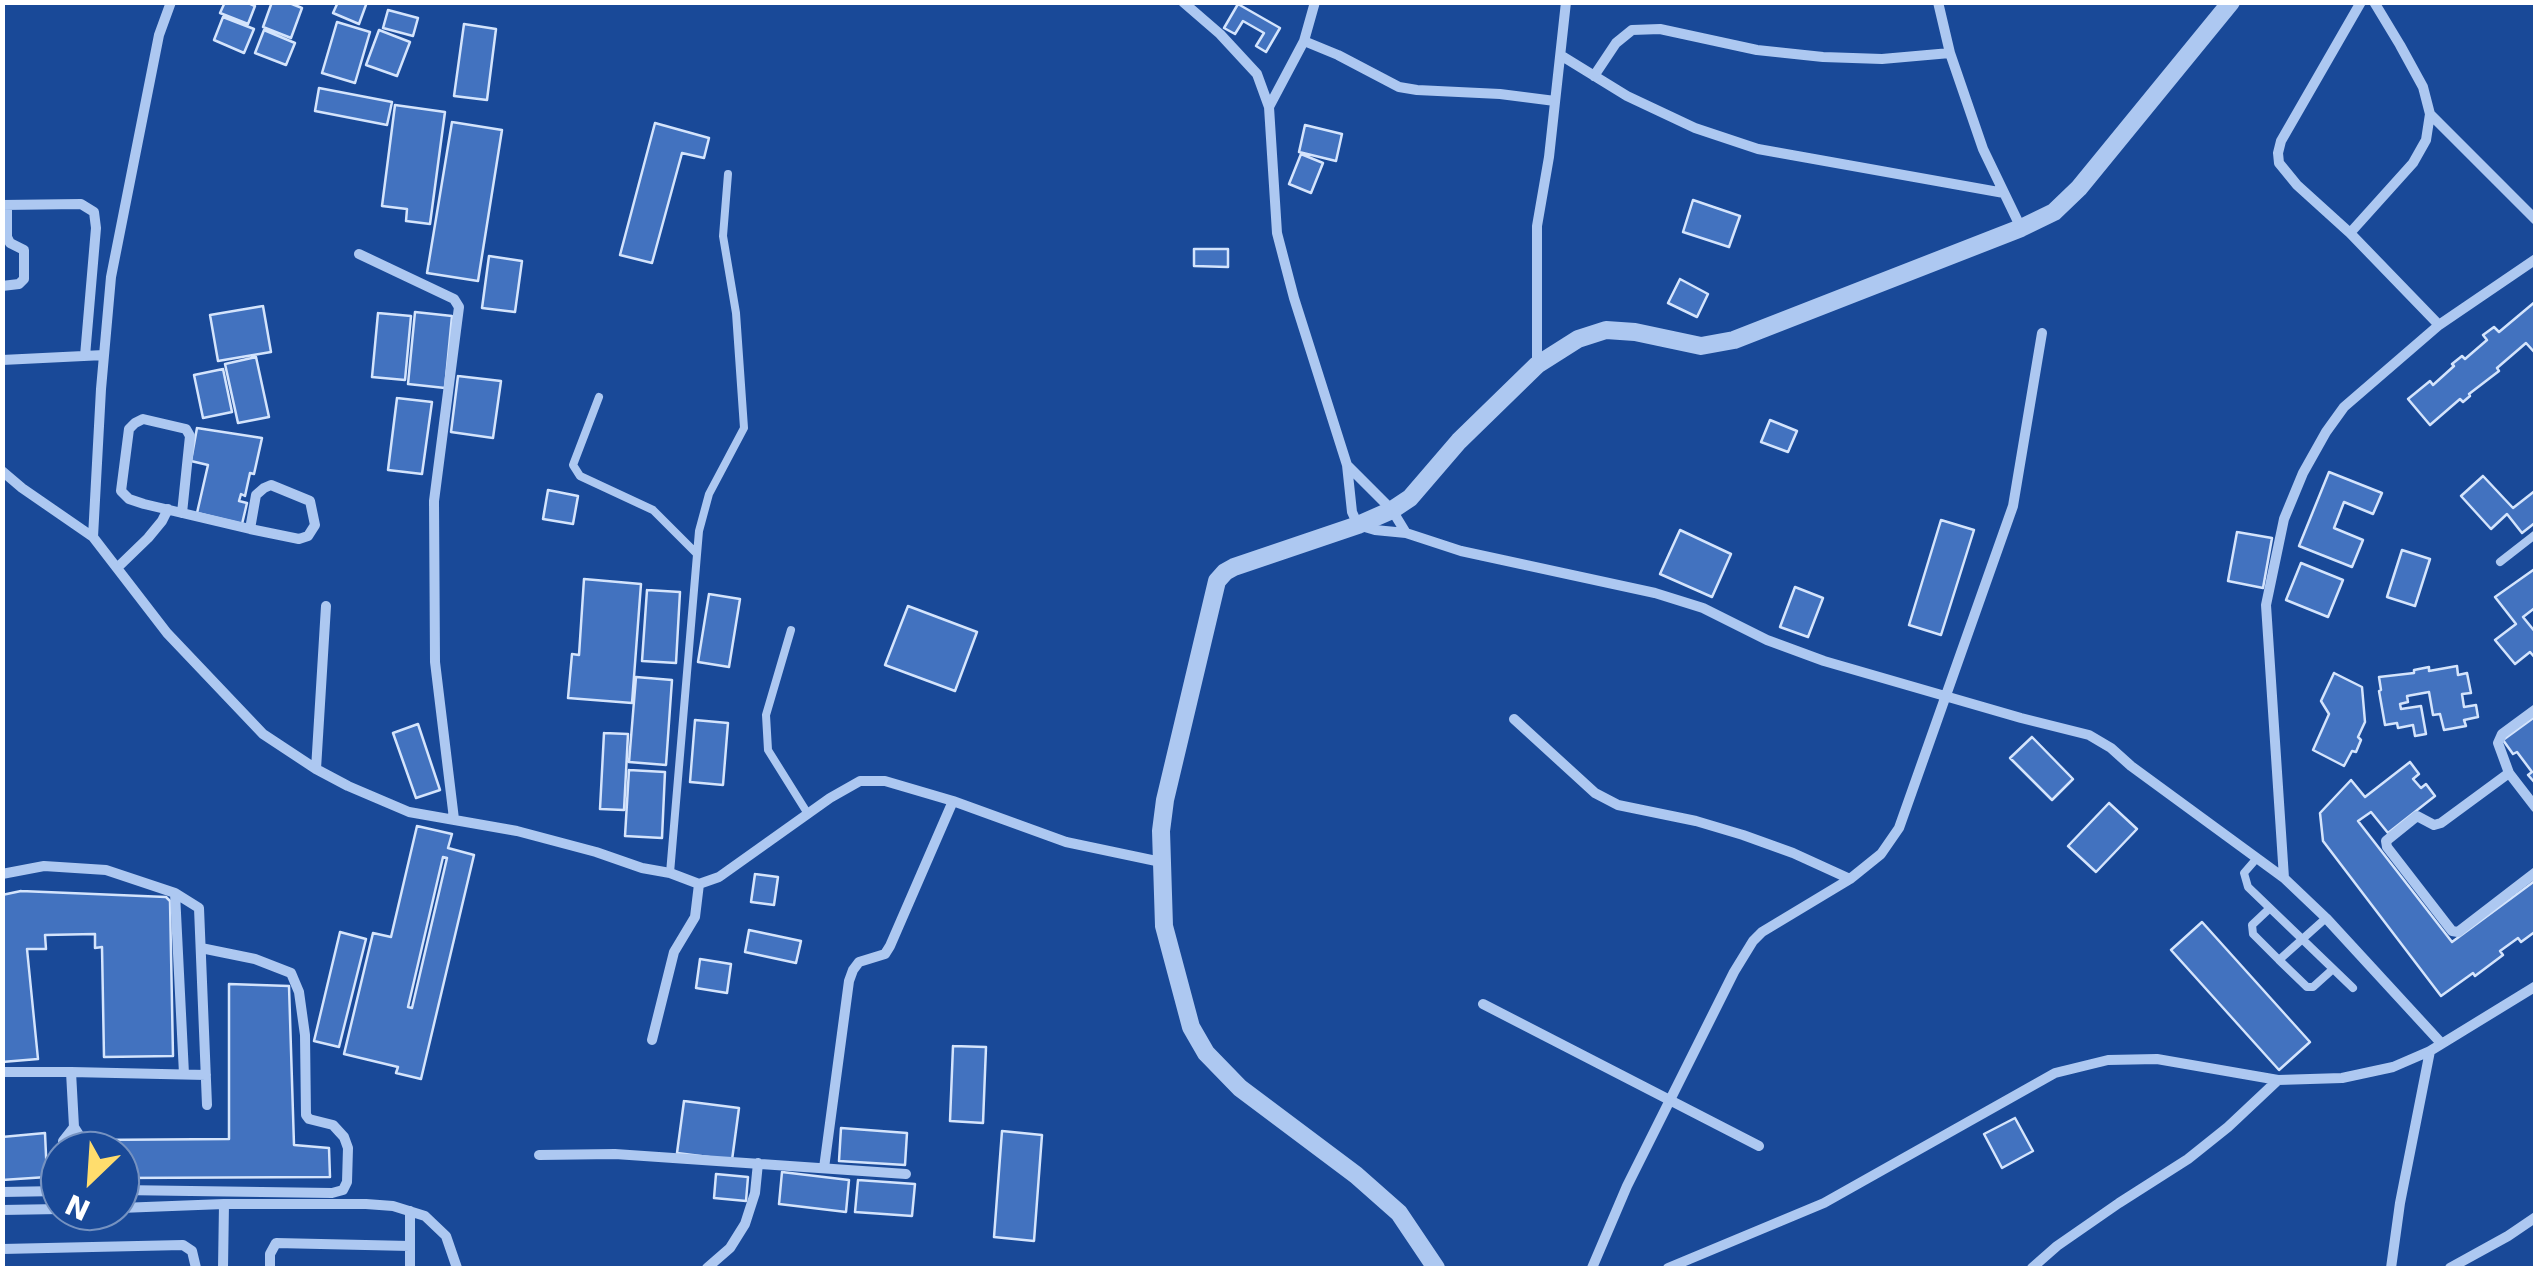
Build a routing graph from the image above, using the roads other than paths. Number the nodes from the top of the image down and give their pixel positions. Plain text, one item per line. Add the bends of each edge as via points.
1 (171, 2) edge
2 (1183, 2) edge
3 (1315, 2) edge
4 (1566, 2) edge
5 (1938, 2) edge
6 (2231, 2) edge
7 (2361, 2) edge
8 (2374, 2) edge
9 (1304, 41) junction
10 (1950, 53) junction
11 (1562, 56) junction
12 (1594, 76) junction
13 (1555, 100) junction
14 (1269, 106) junction
15 (2430, 114) junction
16 (728, 174) dead end
17 (2004, 193) junction
18 (5, 205) edge
19 (2536, 220) edge
20 (2021, 228) junction
21 (2350, 233) junction
22 (359, 254) dead end
23 (2536, 258) edge
24 (2, 286) edge
25 (2439, 325) junction
26 (2042, 333) dead end
27 (104, 355) junction
28 (85, 356) junction
29 (2, 360) edge
30 (1537, 366) junction
31 (599, 397) dead end
32 (1347, 465) junction
33 (2, 471) edge
34 (168, 509) junction
35 (1392, 510) junction
36 (182, 512) junction
37 (1358, 525) junction
38 (250, 529) junction
39 (1406, 533) junction
40 (2536, 534) edge
41 (94, 537) junction
42 (696, 552) junction
43 (2500, 562) dead end
44 (117, 568) junction
45 (326, 606) dead end
46 (792, 630) dead end
47 (1947, 697) junction
48 (2536, 709) edge
49 (1514, 718) dead end
50 (316, 770) junction
51 (2509, 773) junction
52 (954, 801) junction
53 (2536, 808) edge
54 (808, 814) junction
55 (454, 819) junction
56 (2257, 858) junction
57 (1161, 862) junction
58 (2536, 872) edge
59 (670, 873) junction
60 (2, 874) edge
61 (2284, 878) junction
62 (1850, 879) junction
63 (699, 884) junction
64 (175, 893) junction
65 (2270, 908) junction
66 (2326, 918) junction
67 (2302, 939) junction
68 (201, 948) junction
69 (2280, 960) junction
70 (2333, 970) junction
71 (2536, 986) edge
72 (2353, 988) dead end
73 (1483, 1004) dead end
74 (652, 1040) dead end
75 (2440, 1043) junction
76 (2430, 1051) junction
77 (2, 1072) edge
78 (70, 1072) junction
79 (184, 1074) junction
80 (206, 1075) junction
81 (2278, 1080) junction
82 (1670, 1102) junction
83 (207, 1105) dead end
84 (74, 1127) junction
85 (71, 1131) edge
86 (76, 1131) edge
87 (1760, 1146) dead end
88 (539, 1155) dead end
89 (758, 1163) junction
90 (824, 1168) junction
91 (906, 1174) dead end
92 (140, 1190) edge
93 (40, 1191) edge
94 (2, 1192) edge
95 (224, 1204) junction
96 (140, 1207) edge
97 (2, 1210) edge
98 (40, 1210) edge
99 (410, 1212) junction
100 (2536, 1217) edge
101 (410, 1246) junction
102 (2, 1249) edge
103 (196, 1268) edge
104 (223, 1268) edge
105 (270, 1268) edge
106 (410, 1268) edge
107 (457, 1268) edge
108 (707, 1268) edge
109 (1436, 1268) edge
110 (1592, 1268) edge
111 (1668, 1268) edge
112 (2032, 1268) edge
113 (2392, 1268) edge
114 (2450, 1268) edge

1 - 27 street via 111,277
2 - 14 street via 1257,74
3 - 9 street
4 - 11 street
5 - 10 street
6 - 20 street via 2079,188 2054,212
7 - 21 street via 2278,153 2285,172
8 - 15 street via 2423,87
9 - 13 street via 1399,86
9 - 14 street
10 - 12 street via 1882,60 1823,56 1632,30
10 - 17 street
11 - 12 street
11 - 13 street
12 - 17 street via 1695,128 1758,149
13 - 30 street via 1537,226
14 - 32 street via 1277,233
15 - 19 street
15 - 21 street via 2413,162
16 - 42 lane via 723,236 744,428 709,494
17 - 20 street
18 - 24 street via 7,238 24,250 24,279
18 - 28 street via 82,204 94,212
20 - 30 street via 1734,340 1701,346 1606,330 1578,338
21 - 25 street
22 - 55 street via 459,306 433,520 435,662
23 - 25 street
25 - 61 street via 2344,407 2284,518 2266,605 2266,644
26 - 47 street via 2014,506
27 - 28 street
27 - 41 street
28 - 29 street
30 - 35 street
31 - 42 lane via 573,465 580,476 653,510
32 - 35 street
32 - 37 street
33 - 41 street
34 - 36 street
34 - 36 street via 121,491 129,430 144,419 186,429 190,436
34 - 44 street
35 - 37 street
35 - 39 street
36 - 38 street
37 - 39 street
37 - 57 street via 1234,567 1216,581 1164,800
38 - 38 street via 298,540 308,536 315,524 310,502 271,484 256,495
39 - 47 street via 1656,593 1824,661
40 - 43 lane
41 - 44 street
42 - 59 lane
44 - 50 street via 167,633 262,734
45 - 50 street
46 - 54 lane via 766,714 768,750
47 - 56 street via 2089,735
47 - 62 street via 1899,828 1881,854
48 - 51 street via 2502,734 2498,744
49 - 62 street via 1595,793 1618,805 1743,835
50 - 55 street via 409,812
51 - 53 street
51 - 58 street via 2441,824 2417,816 2387,847 2458,932
52 - 54 street via 885,781 860,781
52 - 57 street via 1066,842
52 - 90 street via 890,946 853,970
54 - 63 street
55 - 59 street
56 - 61 street
56 - 65 lane via 2244,878
57 - 109 street via 1164,926 1191,1027 1206,1053 1240,1088 1399,1213
59 - 63 street
60 - 64 street via 44,866 106,870
61 - 66 street
62 - 82 street via 1753,940
63 - 74 street
64 - 68 street via 199,908
64 - 79 street
65 - 67 lane
65 - 69 lane via 2252,925
66 - 67 lane
66 - 75 street
67 - 69 lane
67 - 70 lane
68 - 80 street
68 - 92 street via 291,974 305,1035 306,1114 344,1136 347,1182 332,1193
69 - 70 lane via 2308,988
70 - 72 lane
71 - 75 street
73 - 82 street
75 - 76 street
76 - 81 street via 2342,1078
76 - 113 street
77 - 78 street
78 - 79 street
78 - 84 street
79 - 80 street
80 - 83 street
81 - 111 street via 2158,1059 2108,1060 2055,1073 1824,1202
81 - 112 street via 2188,1159
82 - 87 street
82 - 110 street
84 - 85 street
84 - 86 street
88 - 89 street
89 - 90 street
89 - 108 street via 745,1224
90 - 91 street
93 - 94 street
95 - 96 street
95 - 99 street via 366,1204
95 - 104 street
97 - 98 street
99 - 101 street
99 - 107 street via 446,1236
100 - 114 street
101 - 105 street via 276,1243
101 - 106 street
102 - 103 street via 183,1246

